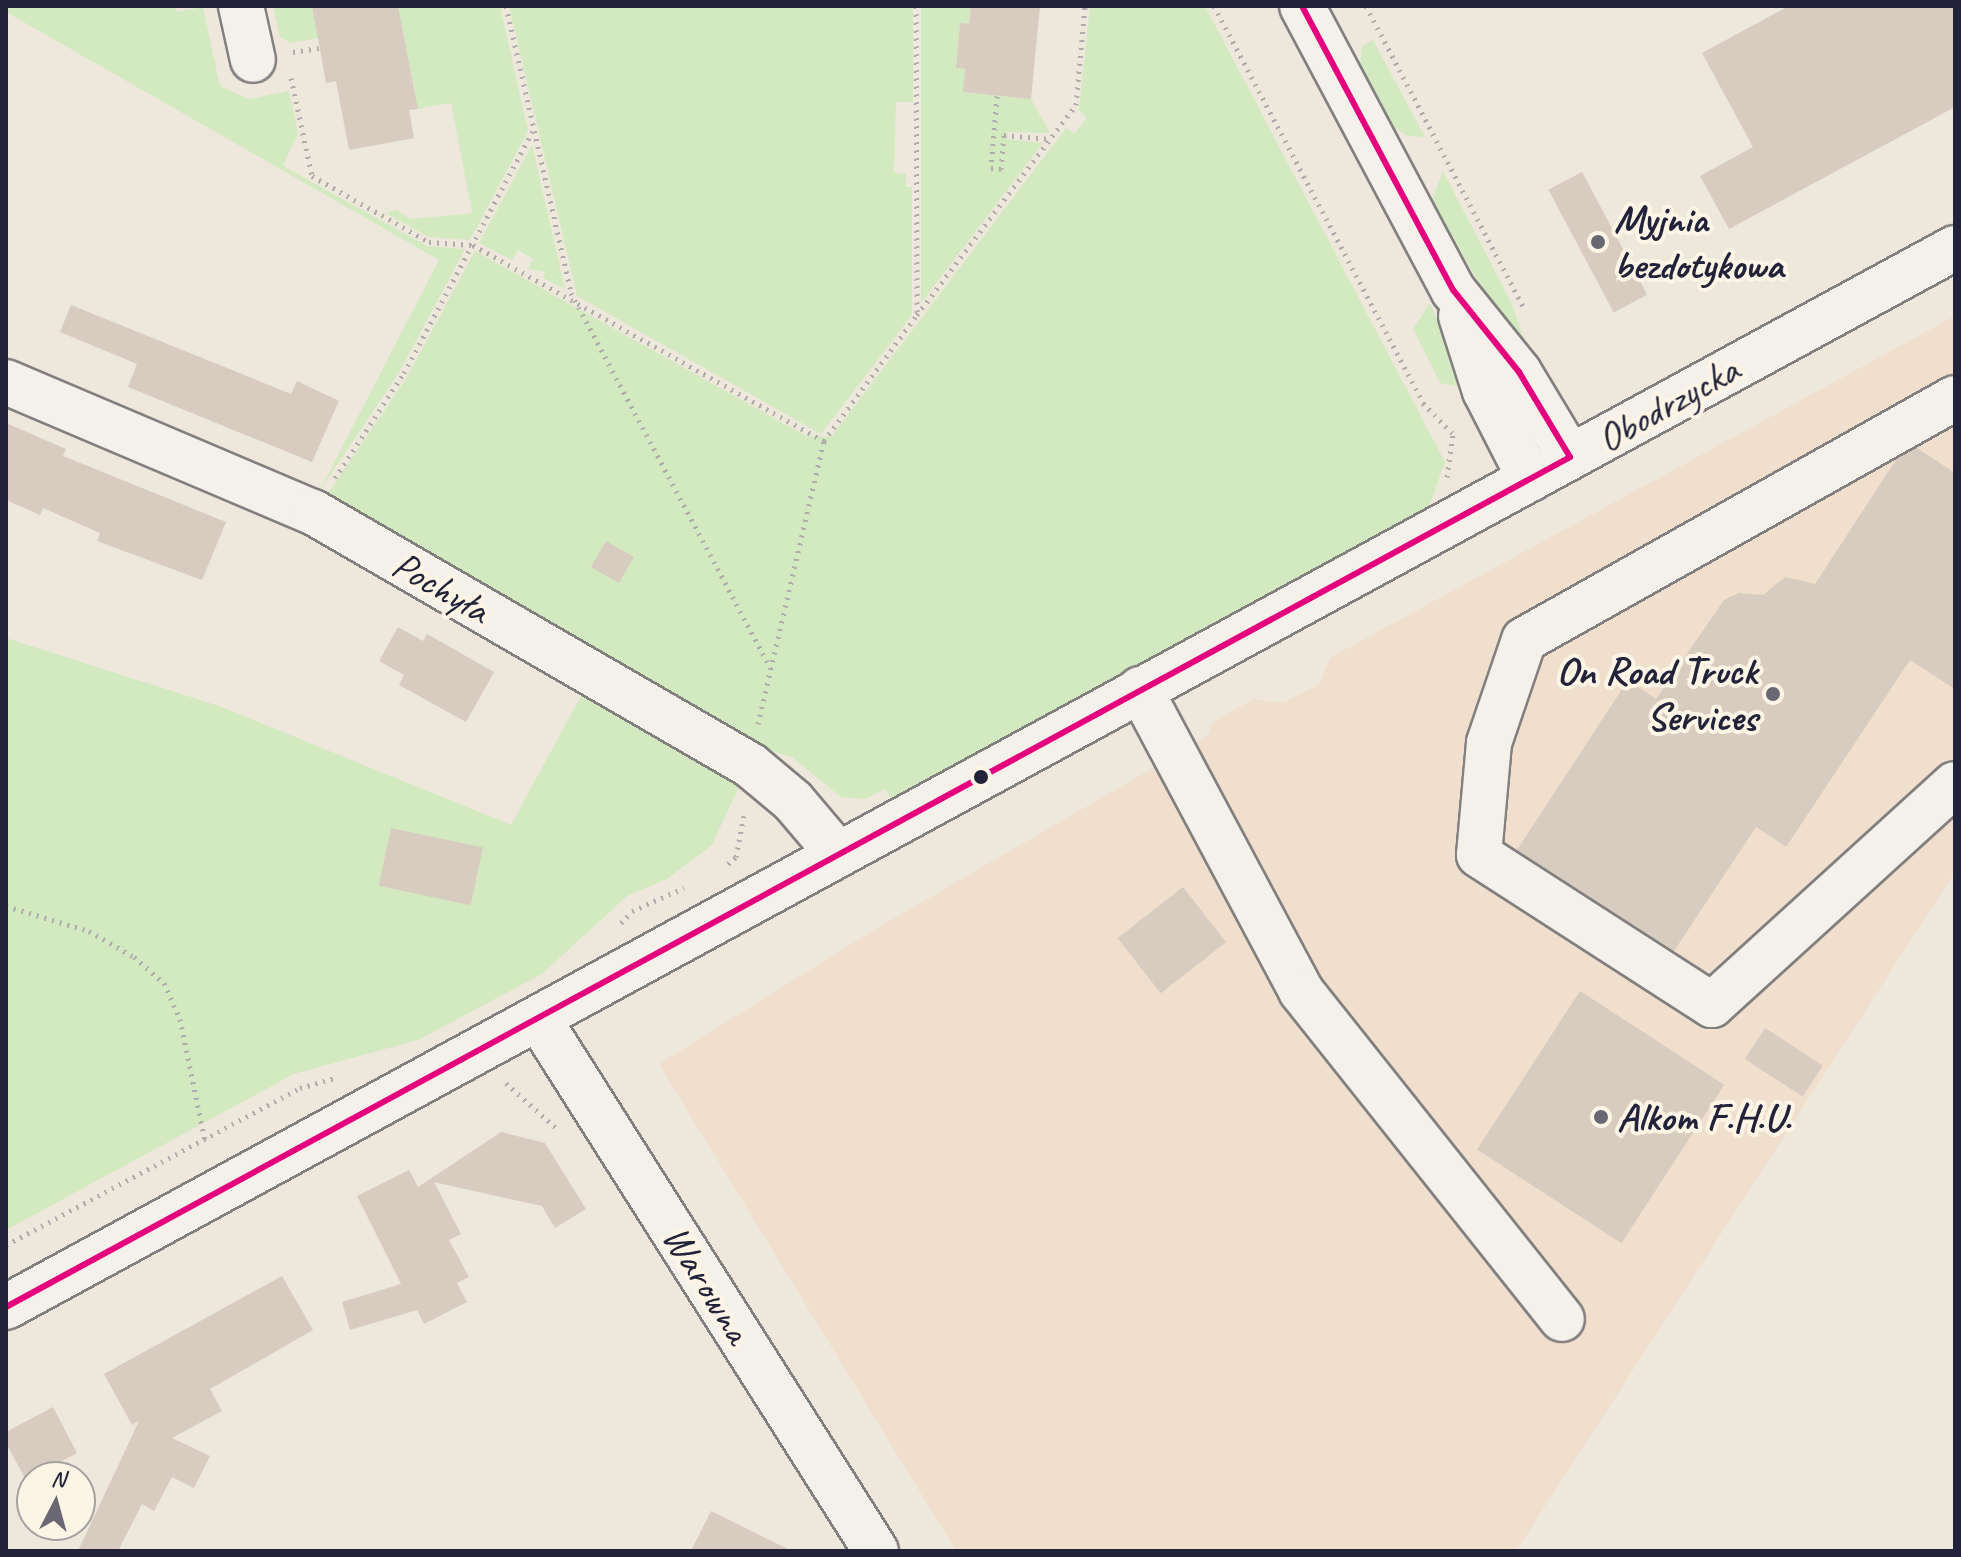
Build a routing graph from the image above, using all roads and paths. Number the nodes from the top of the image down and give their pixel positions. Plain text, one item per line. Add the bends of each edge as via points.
1 (241, 6) edge
2 (506, 6) edge
3 (916, 6) edge
4 (1085, 6) edge
5 (1214, 6) edge
6 (1302, 6) edge
7 (1366, 6) edge
8 (319, 48) dead end
9 (297, 51) dead end
10 (271, 64) joint
11 (997, 96) dead end
12 (534, 129) junction
13 (1051, 139) junction
14 (473, 245) junction
15 (1955, 248) edge
16 (1453, 290) junction
17 (577, 303) junction
18 (917, 315) junction
19 (1528, 318) dead end
20 (6, 382) edge
21 (1955, 398) edge
22 (1453, 434) dead end
23 (824, 441) junction
24 (1570, 457) junction
25 (1530, 479) junction
26 (313, 512) junction
27 (770, 669) junction
28 (1140, 689) junction
29 (750, 765) junction
30 (1955, 784) edge
31 (838, 854) junction
32 (719, 872) dead end
33 (689, 887) dead end
34 (6, 906) edge
35 (620, 925) dead end
36 (538, 1018) junction
37 (346, 1074) dead end
38 (491, 1080) dead end
39 (562, 1134) dead end
40 (204, 1139) junction
41 (230, 1185) junction
42 (6, 1245) edge
43 (6, 1307) edge
44 (1562, 1319) dead end
45 (863, 1544) edge

1 - 10 street
2 - 12 path
3 - 18 path
4 - 13 path via 1076,105
5 - 22 path via 1423,403
6 - 16 street
7 - 19 path
8 - 9 path
10 - 14 path via 312,176 429,242
11 - 13 path via 991,168 1001,169 1004,135
12 - 14 path
12 - 17 path
13 - 18 path
14 - 17 path
14 - 26 path via 404,373
15 - 24 street, Obodrzycka
16 - 24 street via 1519,372
16 - 25 street via 1485,391
17 - 23 path
17 - 27 path
18 - 23 path
20 - 26 street, Pochyła
21 - 30 street via 1524,640 1489,743 1479,855 1712,1005
23 - 27 path
24 - 25 street, Obodrzycka
25 - 28 street, Obodrzycka
26 - 29 street, Pochyła
27 - 29 path
28 - 31 street, Obodrzycka
28 - 44 street via 1301,991
29 - 31 street, Pochyła via 793,801
29 - 32 path via 741,782 749,790 736,857
31 - 36 street, Obodrzycka
33 - 35 path via 632,911
34 - 40 path via 89,931 134,957 164,983 180,1019
36 - 41 street, Obodrzycka
36 - 45 street, Warowna
37 - 40 path via 300,1088
38 - 39 path via 504,1081
40 - 41 path
40 - 42 path
41 - 43 street, Obodrzycka

